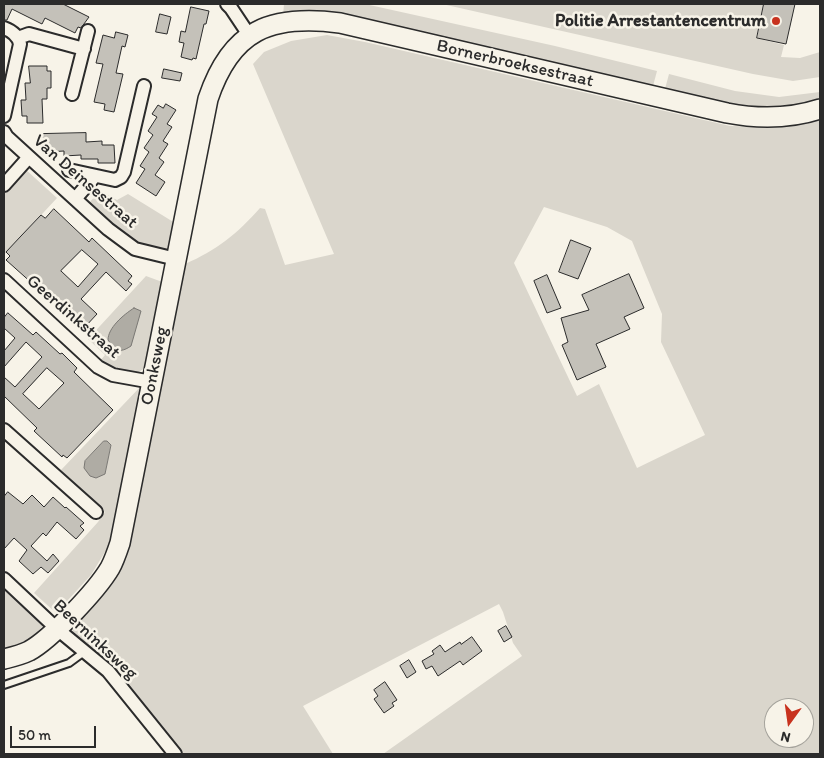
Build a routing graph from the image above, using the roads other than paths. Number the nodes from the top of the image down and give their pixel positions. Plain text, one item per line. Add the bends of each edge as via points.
1 (227, 4) edge
2 (4, 28) edge
3 (88, 31) dead end
4 (249, 35) junction
5 (18, 38) junction
6 (84, 49) junction
7 (144, 86) dead end
8 (72, 94) dead end
9 (820, 110) edge
10 (4, 116) edge
11 (4, 132) edge
12 (29, 157) junction
13 (69, 170) dead end
14 (95, 176) junction
15 (4, 185) edge
16 (75, 199) junction
17 (176, 259) junction
18 (4, 280) edge
19 (152, 382) junction
20 (4, 430) edge
21 (96, 512) dead end
22 (4, 579) edge
23 (56, 628) junction
24 (84, 652) junction
25 (4, 660) edge
26 (4, 685) edge
27 (175, 754) edge

1 - 4 street
2 - 5 street
3 - 6 street
4 - 9 main road, Bornerbroeksestraat via 281,22 331,22 727,113 762,118
4 - 17 main road, Oonksweg via 225,60 211,90
5 - 6 street via 29,34
5 - 10 street via 19,51
6 - 8 street
7 - 14 street via 124,172 115,180
11 - 12 street, Van Deinsestraat
12 - 15 street
12 - 16 street, Van Deinsestraat
13 - 14 street
14 - 16 street
16 - 17 street, Van Deinsestraat via 135,249
17 - 19 main road, Oonksweg
18 - 19 street, Geerdinkstraat via 98,367 113,375
19 - 23 main road, Oonksweg via 115,557 96,588
20 - 21 street
22 - 23 street, Beerninksweg
23 - 24 street, Beerninksweg
23 - 25 main road, Oonksweg via 28,651
24 - 26 lane via 69,664
24 - 27 street, Beerninksweg via 108,670

